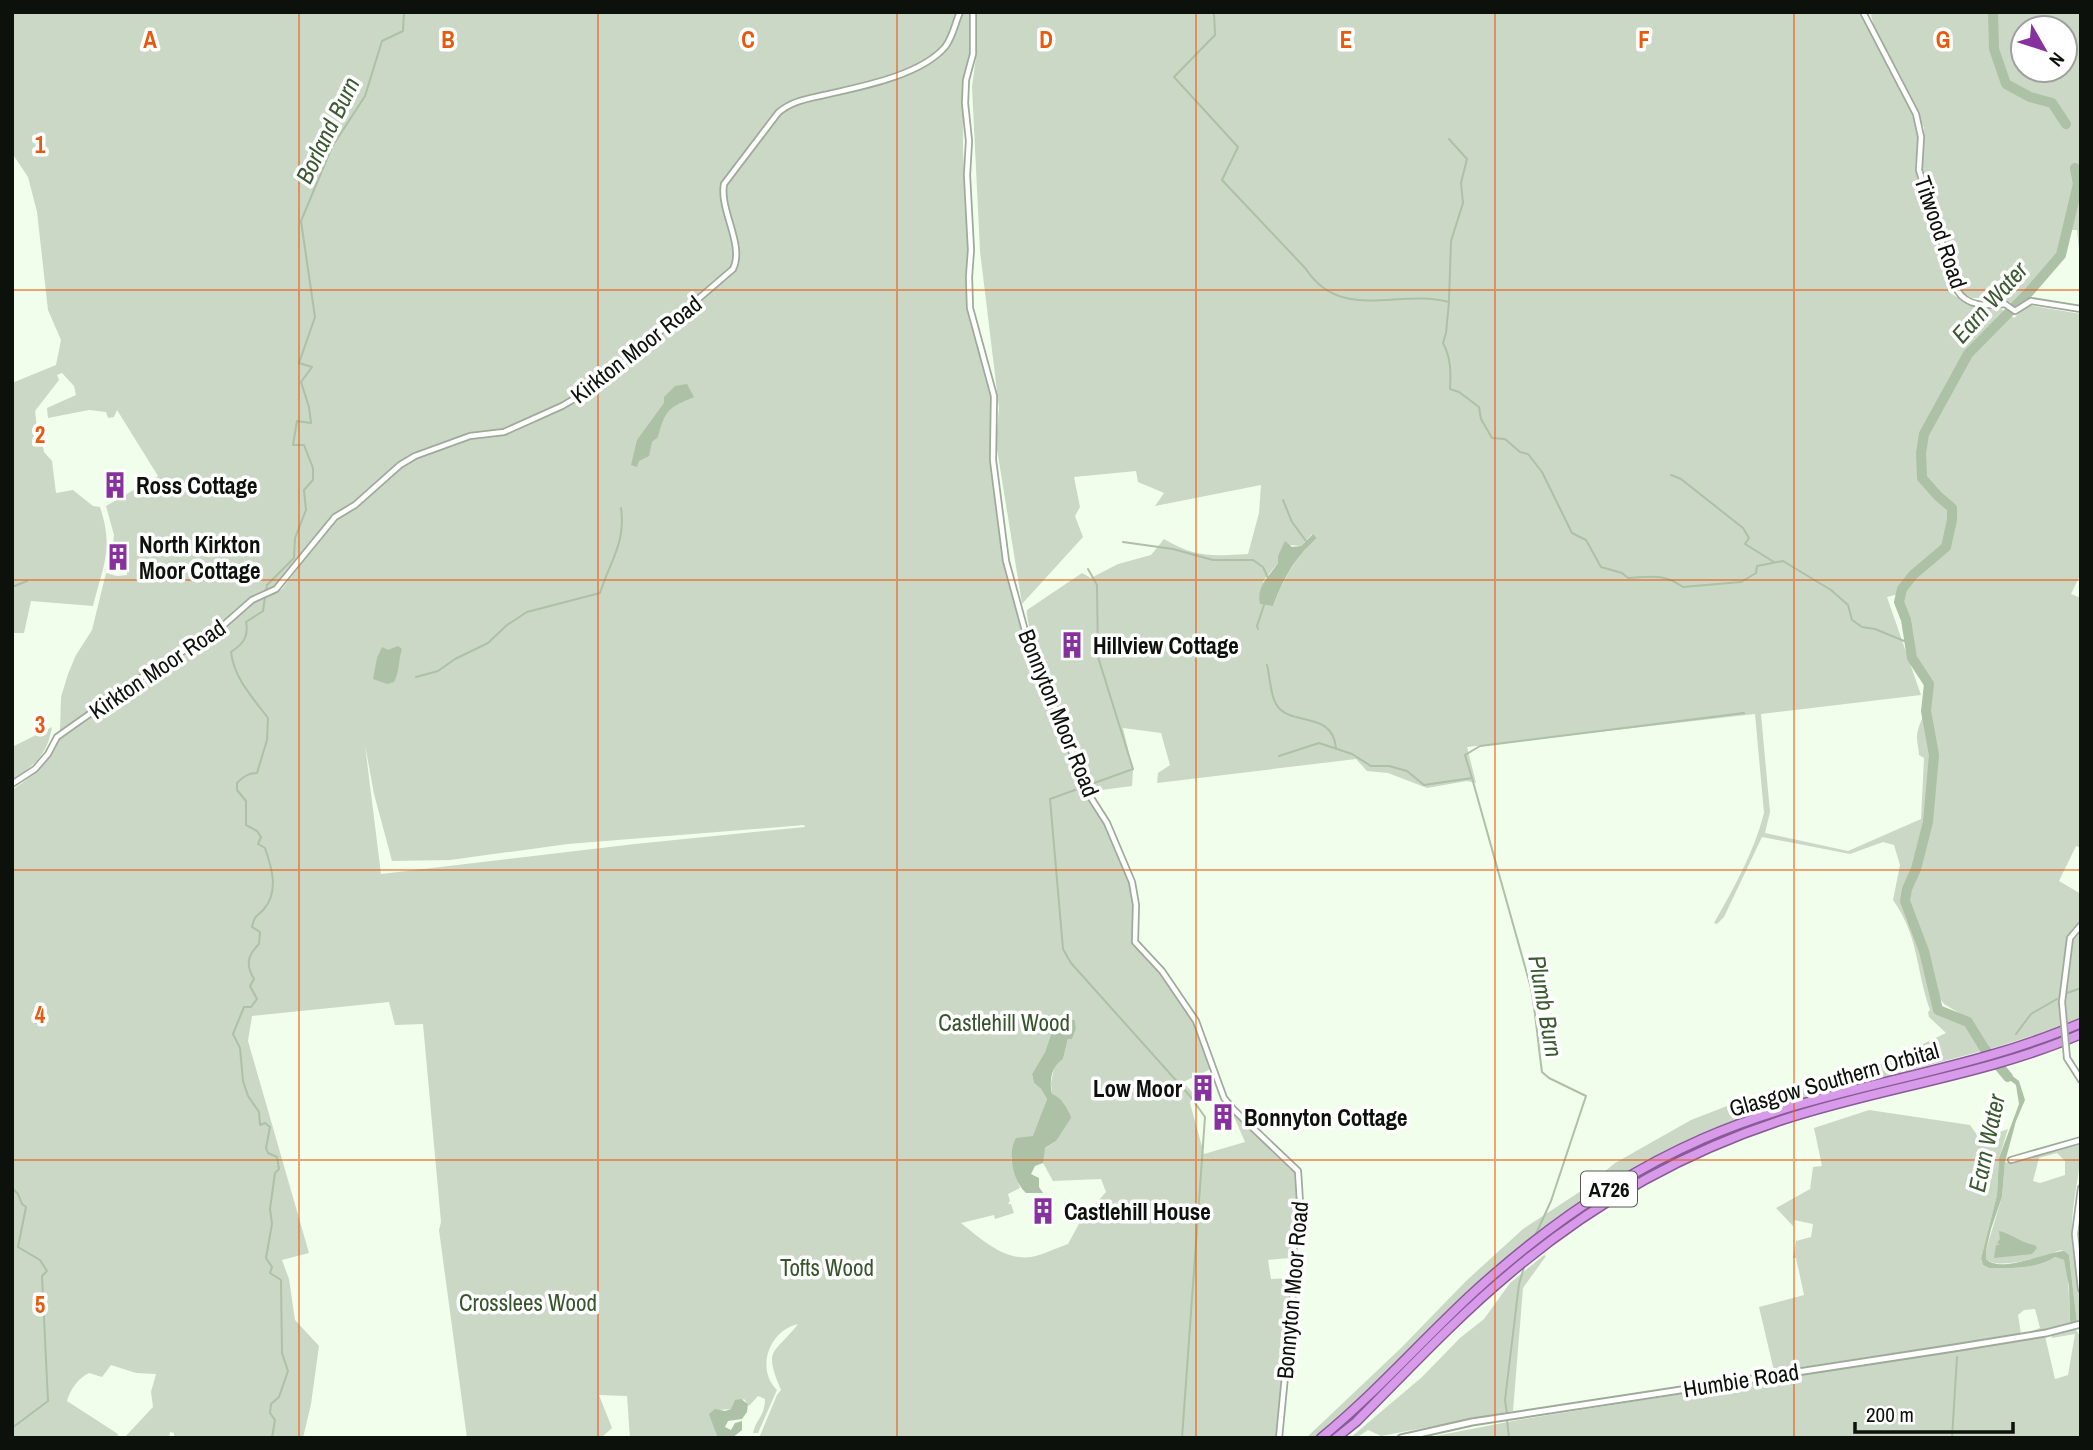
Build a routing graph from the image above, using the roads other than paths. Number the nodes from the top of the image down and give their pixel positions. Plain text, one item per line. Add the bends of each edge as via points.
1 (960, 12) edge
2 (973, 12) edge
3 (1863, 12) edge
4 (2081, 309) edge
5 (12, 784) edge
6 (2081, 925) edge
7 (2081, 1023) edge
8 (2081, 1034) edge
9 (2081, 1080) edge
10 (2081, 1140) edge
11 (2011, 1160) dead end
12 (2081, 1188) edge
13 (2081, 1289) edge
14 (2081, 1324) edge
15 (1279, 1438) edge
16 (1321, 1438) edge
17 (1336, 1438) edge
18 (1401, 1438) edge

1 - 5 street, Kirkton Moor Road via 944,48 919,66 888,80 790,104 778,113 724,184 737,258 733,270 608,377 523,425 470,436 400,465 335,517 276,589 252,600 218,630 57,737 35,769
2 - 15 street, Bonnyton Moor Road via 973,54 965,103 970,308 993,396 993,460 1006,561 1027,642 1086,790 1107,823 1132,882 1135,942 1162,971 1196,1021 1224,1098 1298,1171 1301,1217 1292,1255 1294,1283
3 - 4 street, Titwood Road via 1916,114 1921,137 1919,170 1961,297 1984,306 2005,304 2017,311 2031,301
6 - 9 street, bridge via 2070,938 2062,1002 2067,1058
7 - 16 highway, Glasgow Southern Orbital / A726 via 1966,1063 1782,1109 1701,1139 1637,1171 1513,1258
8 - 17 highway, Glasgow Southern Orbital / A726 via 1976,1070 1784,1119 1649,1177 1602,1204 1507,1275
10 - 11 street
12 - 13 street via 2075,1234
14 - 18 street, Humbie Road via 1918,1354 1472,1422

